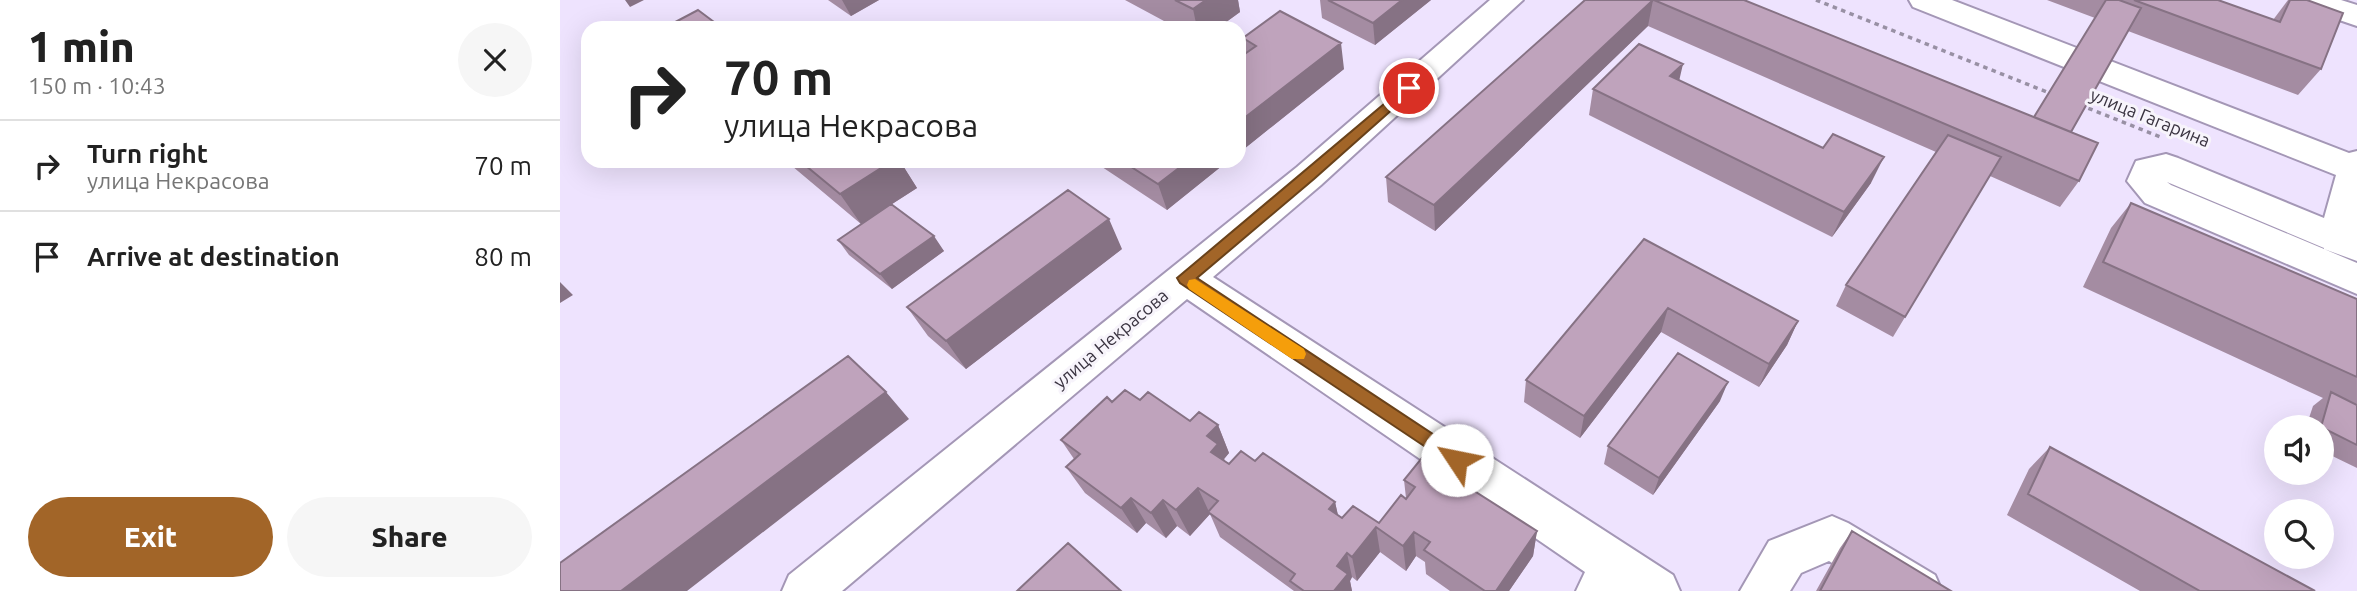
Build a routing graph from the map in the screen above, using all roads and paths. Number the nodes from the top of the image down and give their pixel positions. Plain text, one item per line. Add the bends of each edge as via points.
1 (1508, 0) edge
2 (1816, 0) edge
3 (1924, 0) edge
4 (2312, 0) edge
5 (2357, 16) edge
6 (2061, 97) edge
7 (2074, 102) edge
8 (2164, 138) dead end
9 (2355, 181) edge
10 (2347, 243) edge
11 (1185, 278) junction
12 (2357, 279) edge
13 (1608, 578) edge
14 (806, 591) edge
15 (1656, 591) edge
16 (1764, 591) edge
17 (1918, 591) edge

1 - 11 street, улица Некрасова via 1309,176
2 - 6 path
3 - 9 street
4 - 5 street
7 - 8 path, улица Гагарина
9 - 10 street
10 - 12 street via 2166,167 2148,170 2145,181 2158,194
11 - 13 street
11 - 14 street, улица Некрасова
13 - 15 street
16 - 17 street via 1785,557 1832,538

